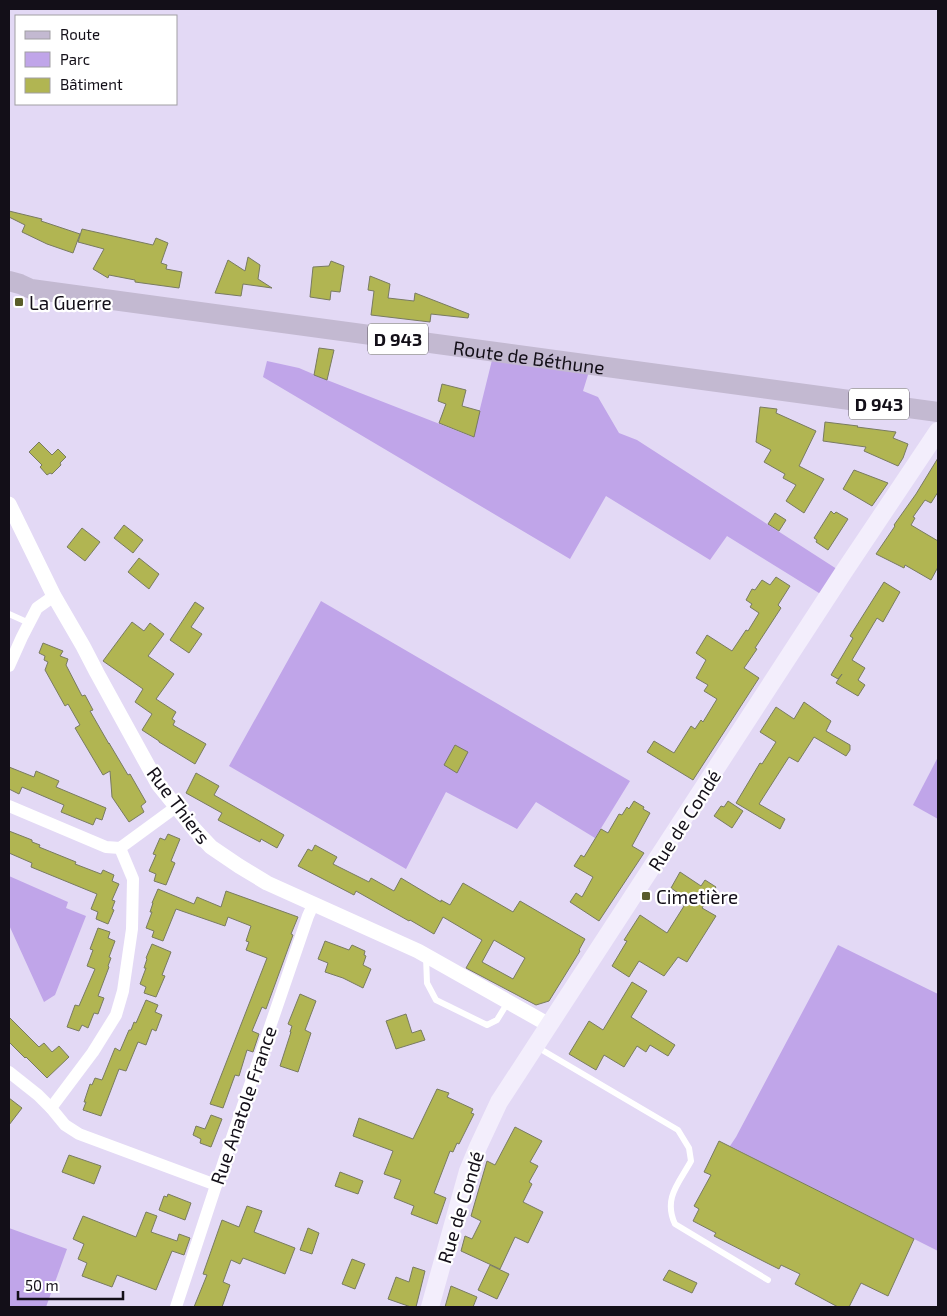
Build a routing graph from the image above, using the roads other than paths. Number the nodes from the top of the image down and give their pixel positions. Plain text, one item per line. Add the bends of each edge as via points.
1 (9, 281) edge
2 (31, 289) junction
3 (9, 292) edge
4 (938, 412) edge
5 (938, 431) edge
6 (9, 504) edge
7 (54, 596) junction
8 (9, 614) edge
9 (29, 623) junction
10 (9, 666) edge
11 (9, 806) edge
12 (176, 807) junction
13 (120, 848) junction
14 (313, 905) junction
15 (426, 956) junction
16 (508, 1002) junction
17 (549, 1025) junction
18 (536, 1046) junction
19 (9, 1072) edge
20 (51, 1108) junction
21 (216, 1184) junction
22 (768, 1280) dead end
23 (176, 1307) edge
24 (430, 1307) edge

1 - 2 main road, Route de Béthune / D 943
2 - 3 main road, Route de Béthune / D 943
2 - 4 main road, Route de Béthune / D 943
5 - 17 main road, Rue de Condé
6 - 7 street, Rue Thiers
7 - 9 street via 37,608
7 - 12 street, Rue Thiers via 158,784
8 - 9 lane
9 - 10 street
11 - 13 street via 106,847
12 - 13 street
12 - 14 street, Rue Thiers via 211,847 267,883
13 - 20 street via 133,879 132,929 123,991 116,1015
14 - 15 street, Rue Thiers
14 - 21 street, Rue Anatole France
15 - 16 street, Rue Thiers
15 - 16 lane via 427,983 436,1000 487,1025 497,1020
16 - 17 street, Rue Thiers
17 - 18 main road, Rue de Condé
18 - 22 lane via 678,1130 689,1148 691,1161 670,1198 670,1215 675,1224
18 - 24 main road, Rue de Condé via 500,1102 468,1171
19 - 20 street
20 - 21 street via 65,1125 79,1134
21 - 23 street, Rue Anatole France

